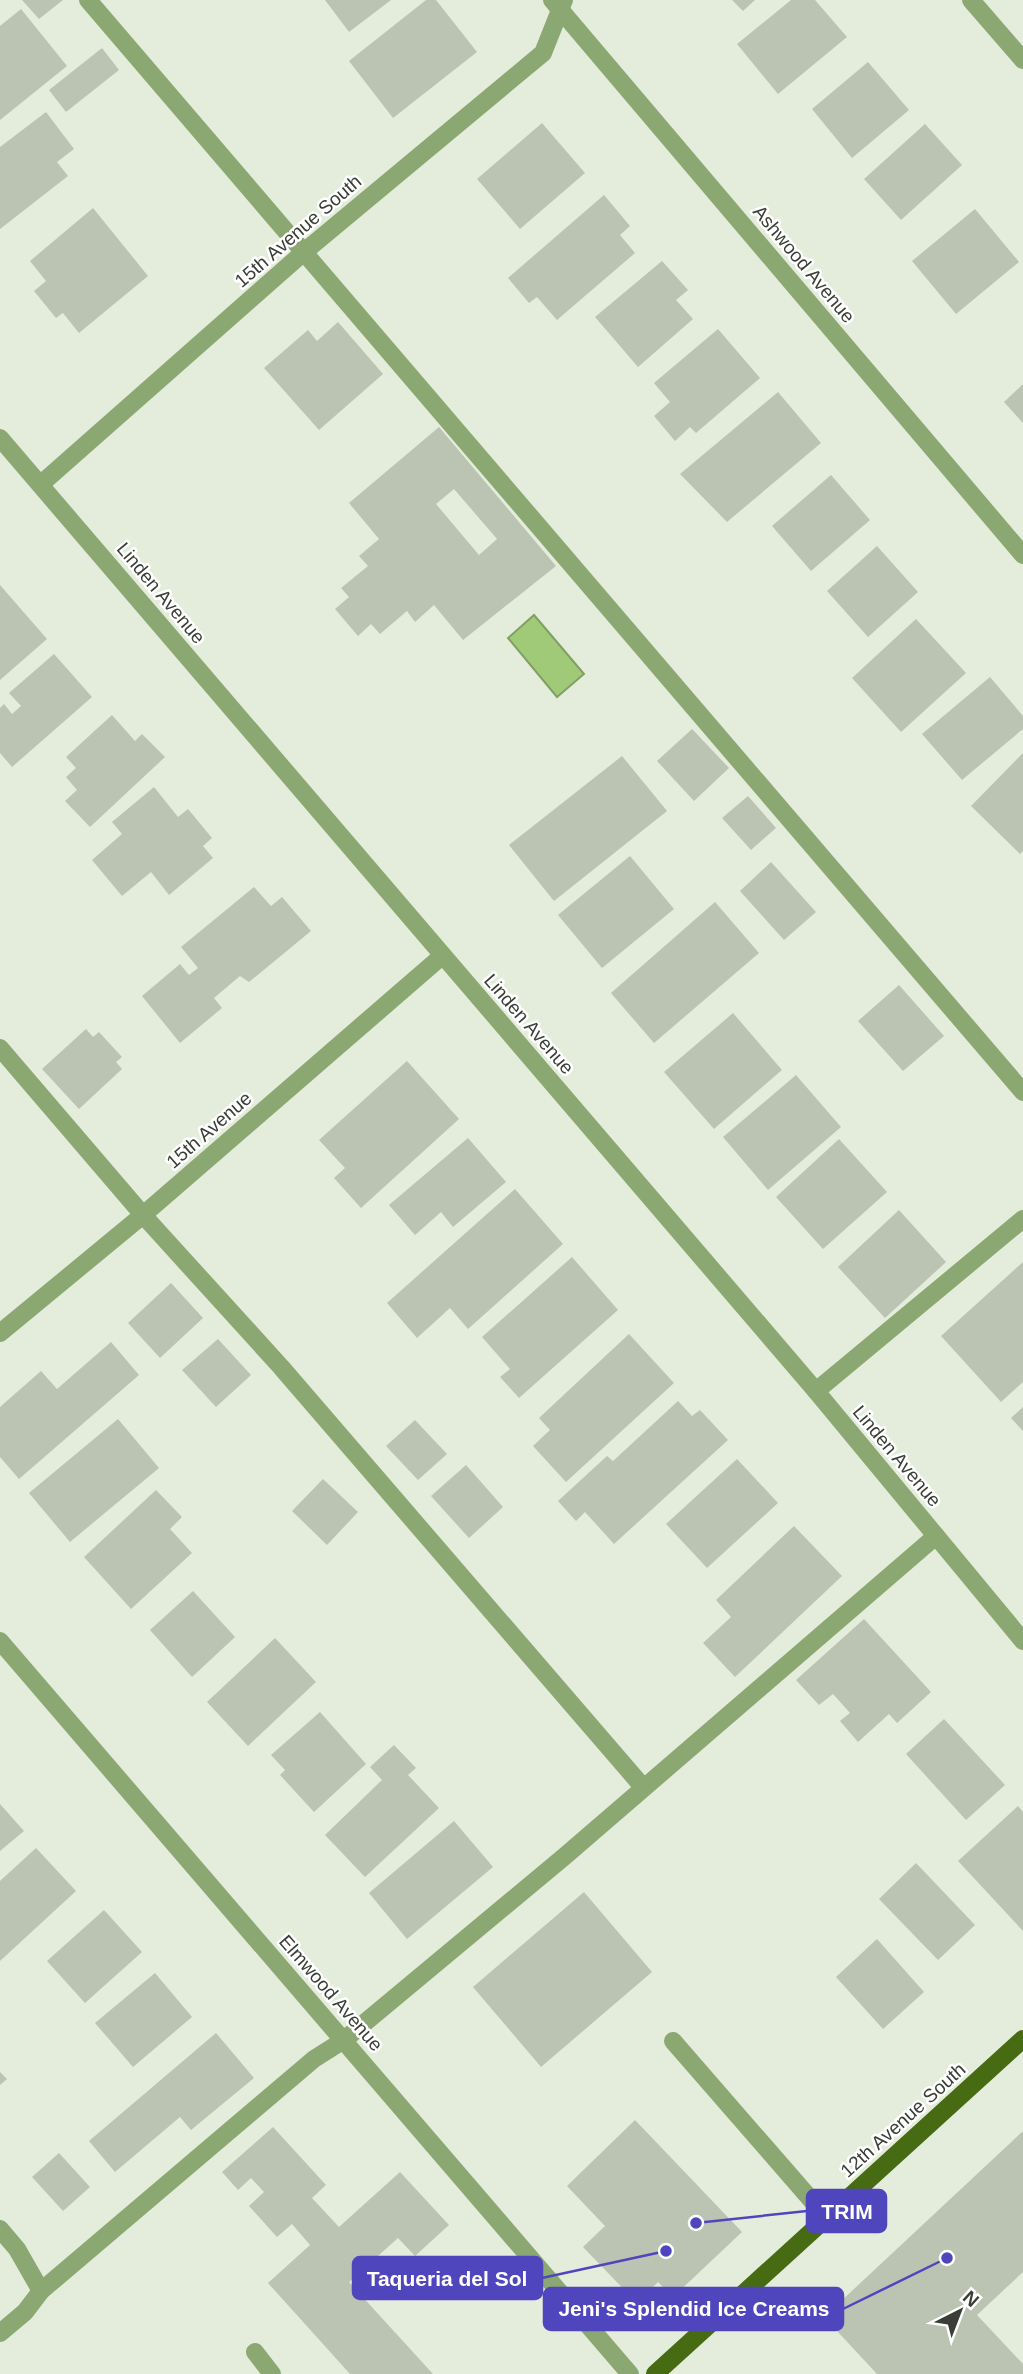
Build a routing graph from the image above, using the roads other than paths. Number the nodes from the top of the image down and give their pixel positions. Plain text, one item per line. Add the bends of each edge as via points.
1 (88, 0) edge
2 (971, 0) edge
3 (559, 3) edge
4 (1023, 60) edge
5 (304, 252) junction
6 (0, 438) edge
7 (41, 484) junction
8 (1023, 555) edge
9 (442, 956) junction
10 (0, 1048) edge
11 (1023, 1092) edge
12 (143, 1215) junction
13 (1023, 1219) edge
14 (0, 1333) edge
15 (817, 1391) junction
16 (936, 1536) junction
17 (0, 1641) edge
18 (1023, 1641) edge
19 (643, 1787) junction
20 (1023, 2039) edge
21 (344, 2040) junction
22 (673, 2041) dead end
23 (827, 2218) junction
24 (0, 2229) edge
25 (41, 2291) junction
26 (0, 2333) edge
27 (255, 2352) dead end
28 (272, 2374) edge
29 (630, 2374) edge
30 (655, 2374) edge

1 - 5 street
2 - 4 street
3 - 5 street, 15th Avenue South via 543,53
3 - 8 street, Ashwood Avenue
5 - 7 street, 15th Avenue South
5 - 11 street
6 - 7 street, Linden Avenue
7 - 9 street, Linden Avenue
9 - 12 street, 15th Avenue
9 - 15 street, Linden Avenue
10 - 12 street
12 - 14 street, 15th Avenue
12 - 19 street via 281,1367
13 - 15 street
15 - 16 street, Linden Avenue
16 - 18 street, Linden Avenue
16 - 19 street
17 - 21 street, Elmwood Avenue
19 - 21 street
20 - 23 main road, 12th Avenue South
21 - 25 street via 314,2059
21 - 29 street, Elmwood Avenue
22 - 23 street
23 - 30 main road, 12th Avenue South
24 - 25 street
25 - 26 street
27 - 28 street

